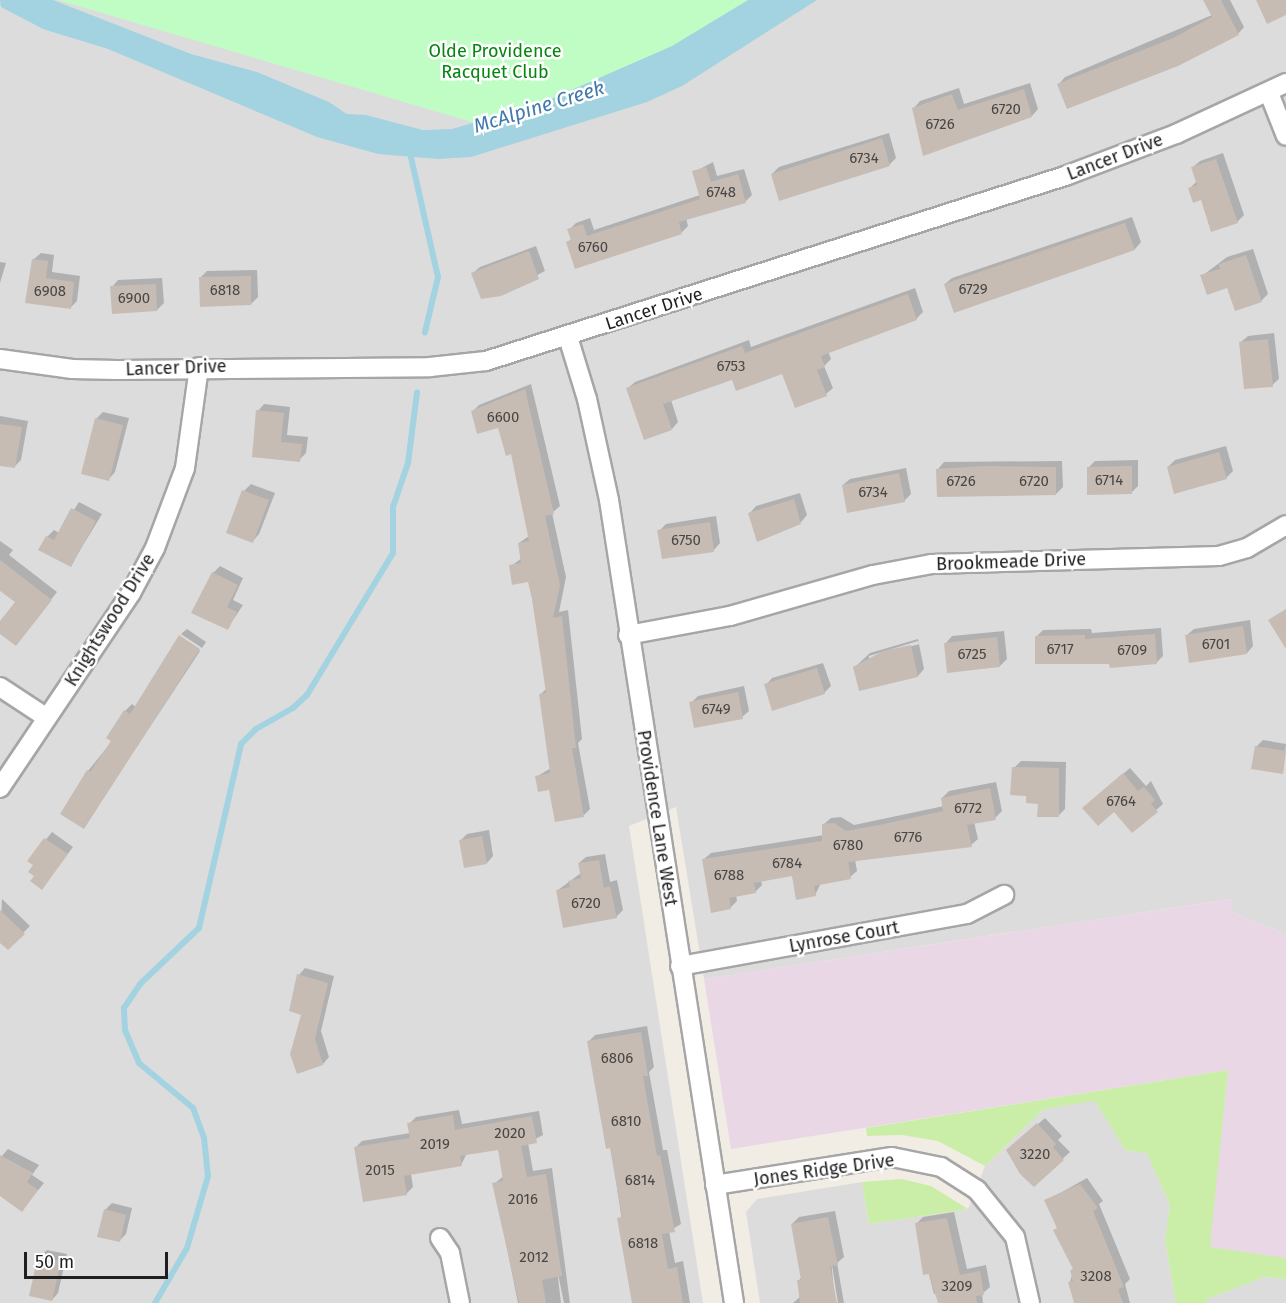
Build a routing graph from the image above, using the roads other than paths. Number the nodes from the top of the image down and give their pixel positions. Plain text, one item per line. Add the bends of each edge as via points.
1 (1280, 89) edge
2 (1286, 136) edge
3 (568, 337) junction
4 (0, 359) edge
5 (199, 367) junction
6 (1286, 525) edge
7 (628, 635) junction
8 (0, 687) edge
9 (47, 718) junction
10 (0, 789) edge
11 (1004, 895) dead end
12 (680, 966) junction
13 (715, 1185) junction
14 (440, 1238) dead end
15 (460, 1303) edge
16 (734, 1303) edge
17 (1030, 1303) edge

1 - 2 street
1 - 3 street, Lancer Drive via 1065,176
3 - 5 street, Lancer Drive via 486,361 430,367
3 - 7 street, Providence Lane West via 588,399 609,500
4 - 5 street, Lancer Drive via 72,369
5 - 9 street, Knightswood Drive via 185,468 155,548 131,593
6 - 7 street, Brookmeade Drive via 1247,548 1219,556 931,564 873,574 730,616
7 - 12 street, Providence Lane West
8 - 9 street
9 - 10 street, Knightswood Drive
11 - 12 street, Lynrose Court via 967,914
12 - 13 street, Providence Lane West
13 - 16 street, Providence Lane West
13 - 17 street, Jones Ridge Drive via 892,1157 941,1167 977,1190 1015,1237
14 - 15 street via 450,1253

